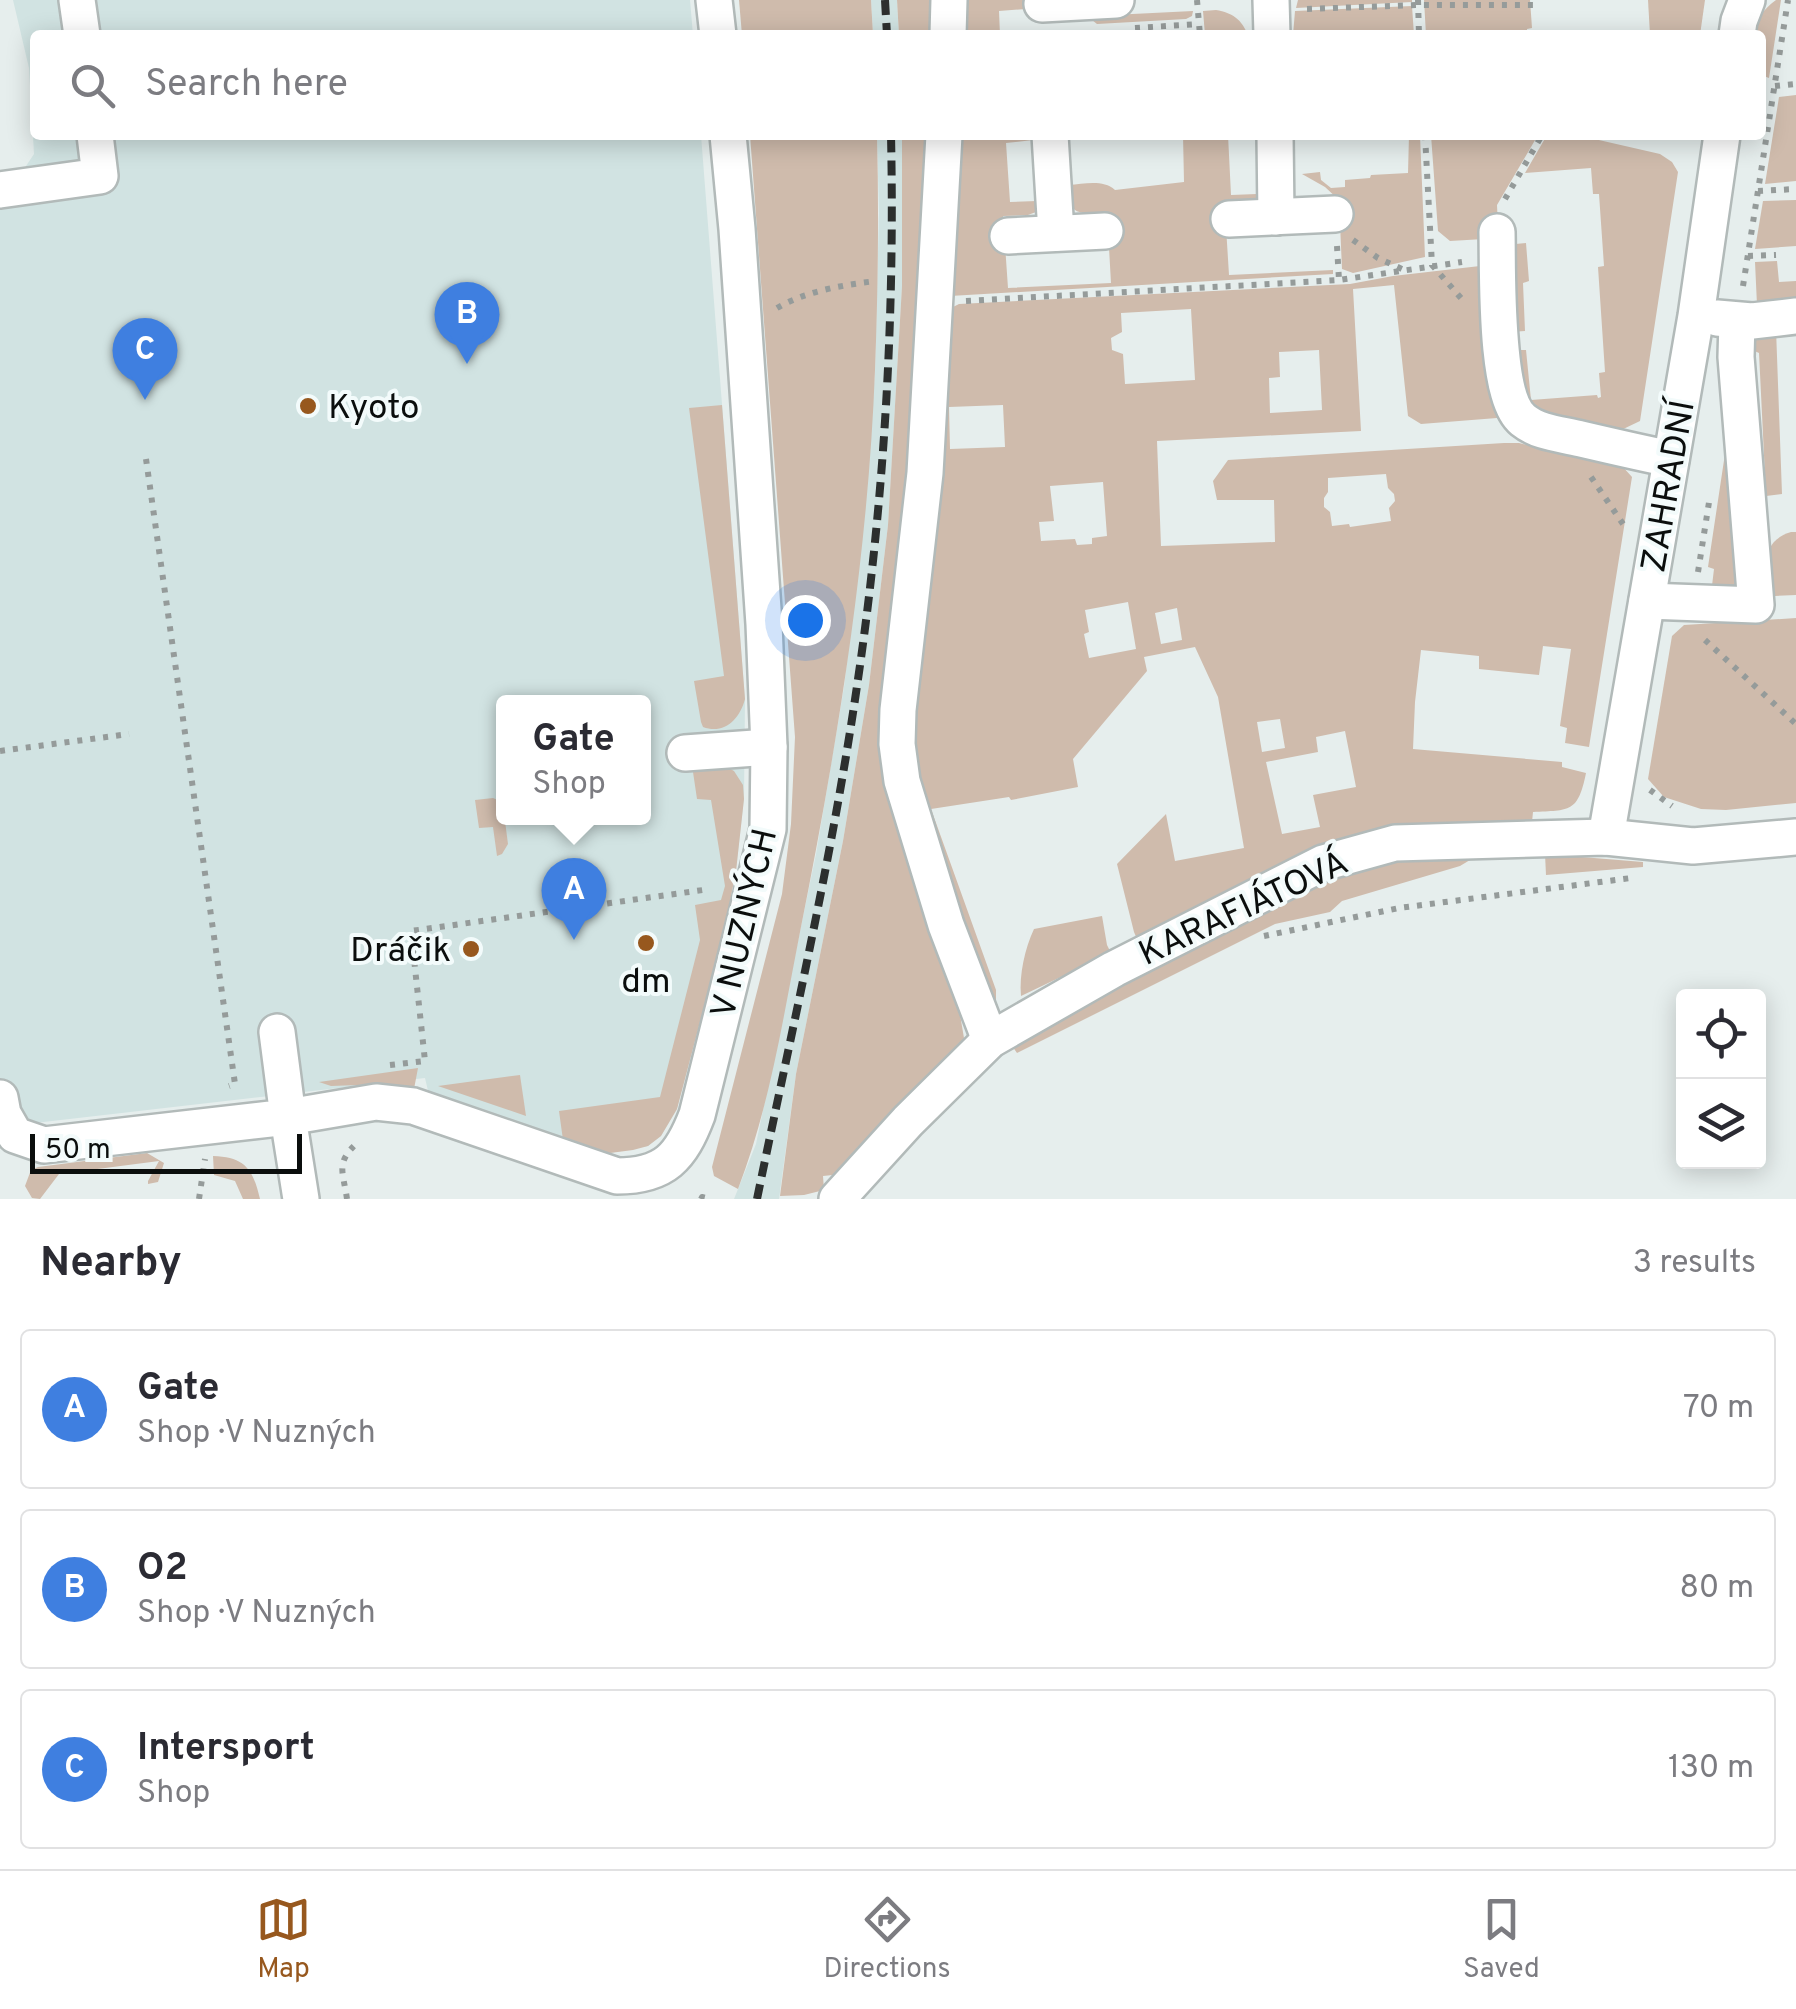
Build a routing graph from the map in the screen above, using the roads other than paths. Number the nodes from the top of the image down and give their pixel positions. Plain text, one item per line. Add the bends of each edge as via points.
1 (77, 0) edge
2 (714, 0) edge
3 (949, 0) edge
4 (1116, 0) edge
5 (1747, 0) edge
6 (1042, 13) edge
7 (81, 30) edge
8 (717, 30) edge
9 (948, 30) edge
10 (1738, 30) edge
11 (96, 140) edge
12 (728, 140) edge
13 (944, 140) edge
14 (1050, 140) edge
15 (1275, 140) edge
16 (1721, 140) edge
17 (0, 190) edge
18 (1276, 217) junction
19 (1228, 219) dead end
20 (1343, 226) road end
21 (1105, 231) dead end
22 (1056, 234) junction
23 (1008, 236) dead end
24 (1497, 245) road end
25 (1696, 316) junction
26 (1796, 316) edge
27 (1737, 320) junction
28 (1672, 459) junction
29 (1646, 601) junction
30 (769, 747) junction
31 (685, 753) dead end
32 (1606, 837) junction
33 (1796, 837) edge
34 (277, 1032) dead end
35 (990, 1040) junction
36 (0, 1098) edge
37 (288, 1117) junction
38 (301, 1199) edge
39 (837, 1199) edge

1 - 7 street
2 - 8 street
3 - 9 street
4 - 6 street
5 - 10 street
11 - 17 street via 100,176
12 - 30 street, V NUZNÝCH
13 - 35 street via 925,474 897,744 941,906
14 - 22 street
15 - 18 street
16 - 25 street, ZAHRADNÍ
18 - 19 street
18 - 20 street
21 - 22 street
22 - 23 street
24 - 28 street via 1506,389 1522,419 1542,431
25 - 27 street
25 - 28 street, ZAHRADNÍ
26 - 27 street
27 - 29 street via 1756,605
28 - 29 street, ZAHRADNÍ
29 - 32 street, ZAHRADNÍ
30 - 31 street
30 - 37 street, V NUZNÝCH via 768,829 696,1114 686,1144 671,1160 650,1172 617,1176 413,1106 376,1102
32 - 33 street, KARAFIÁTOVÁ via 1694,846
32 - 35 street, KARAFIÁTOVÁ via 1395,842 1323,862
34 - 37 street
35 - 39 street, KARAFIÁTOVÁ
36 - 37 street, V NUZNÝCH via 14,1136 44,1145 210,1138
37 - 38 street

